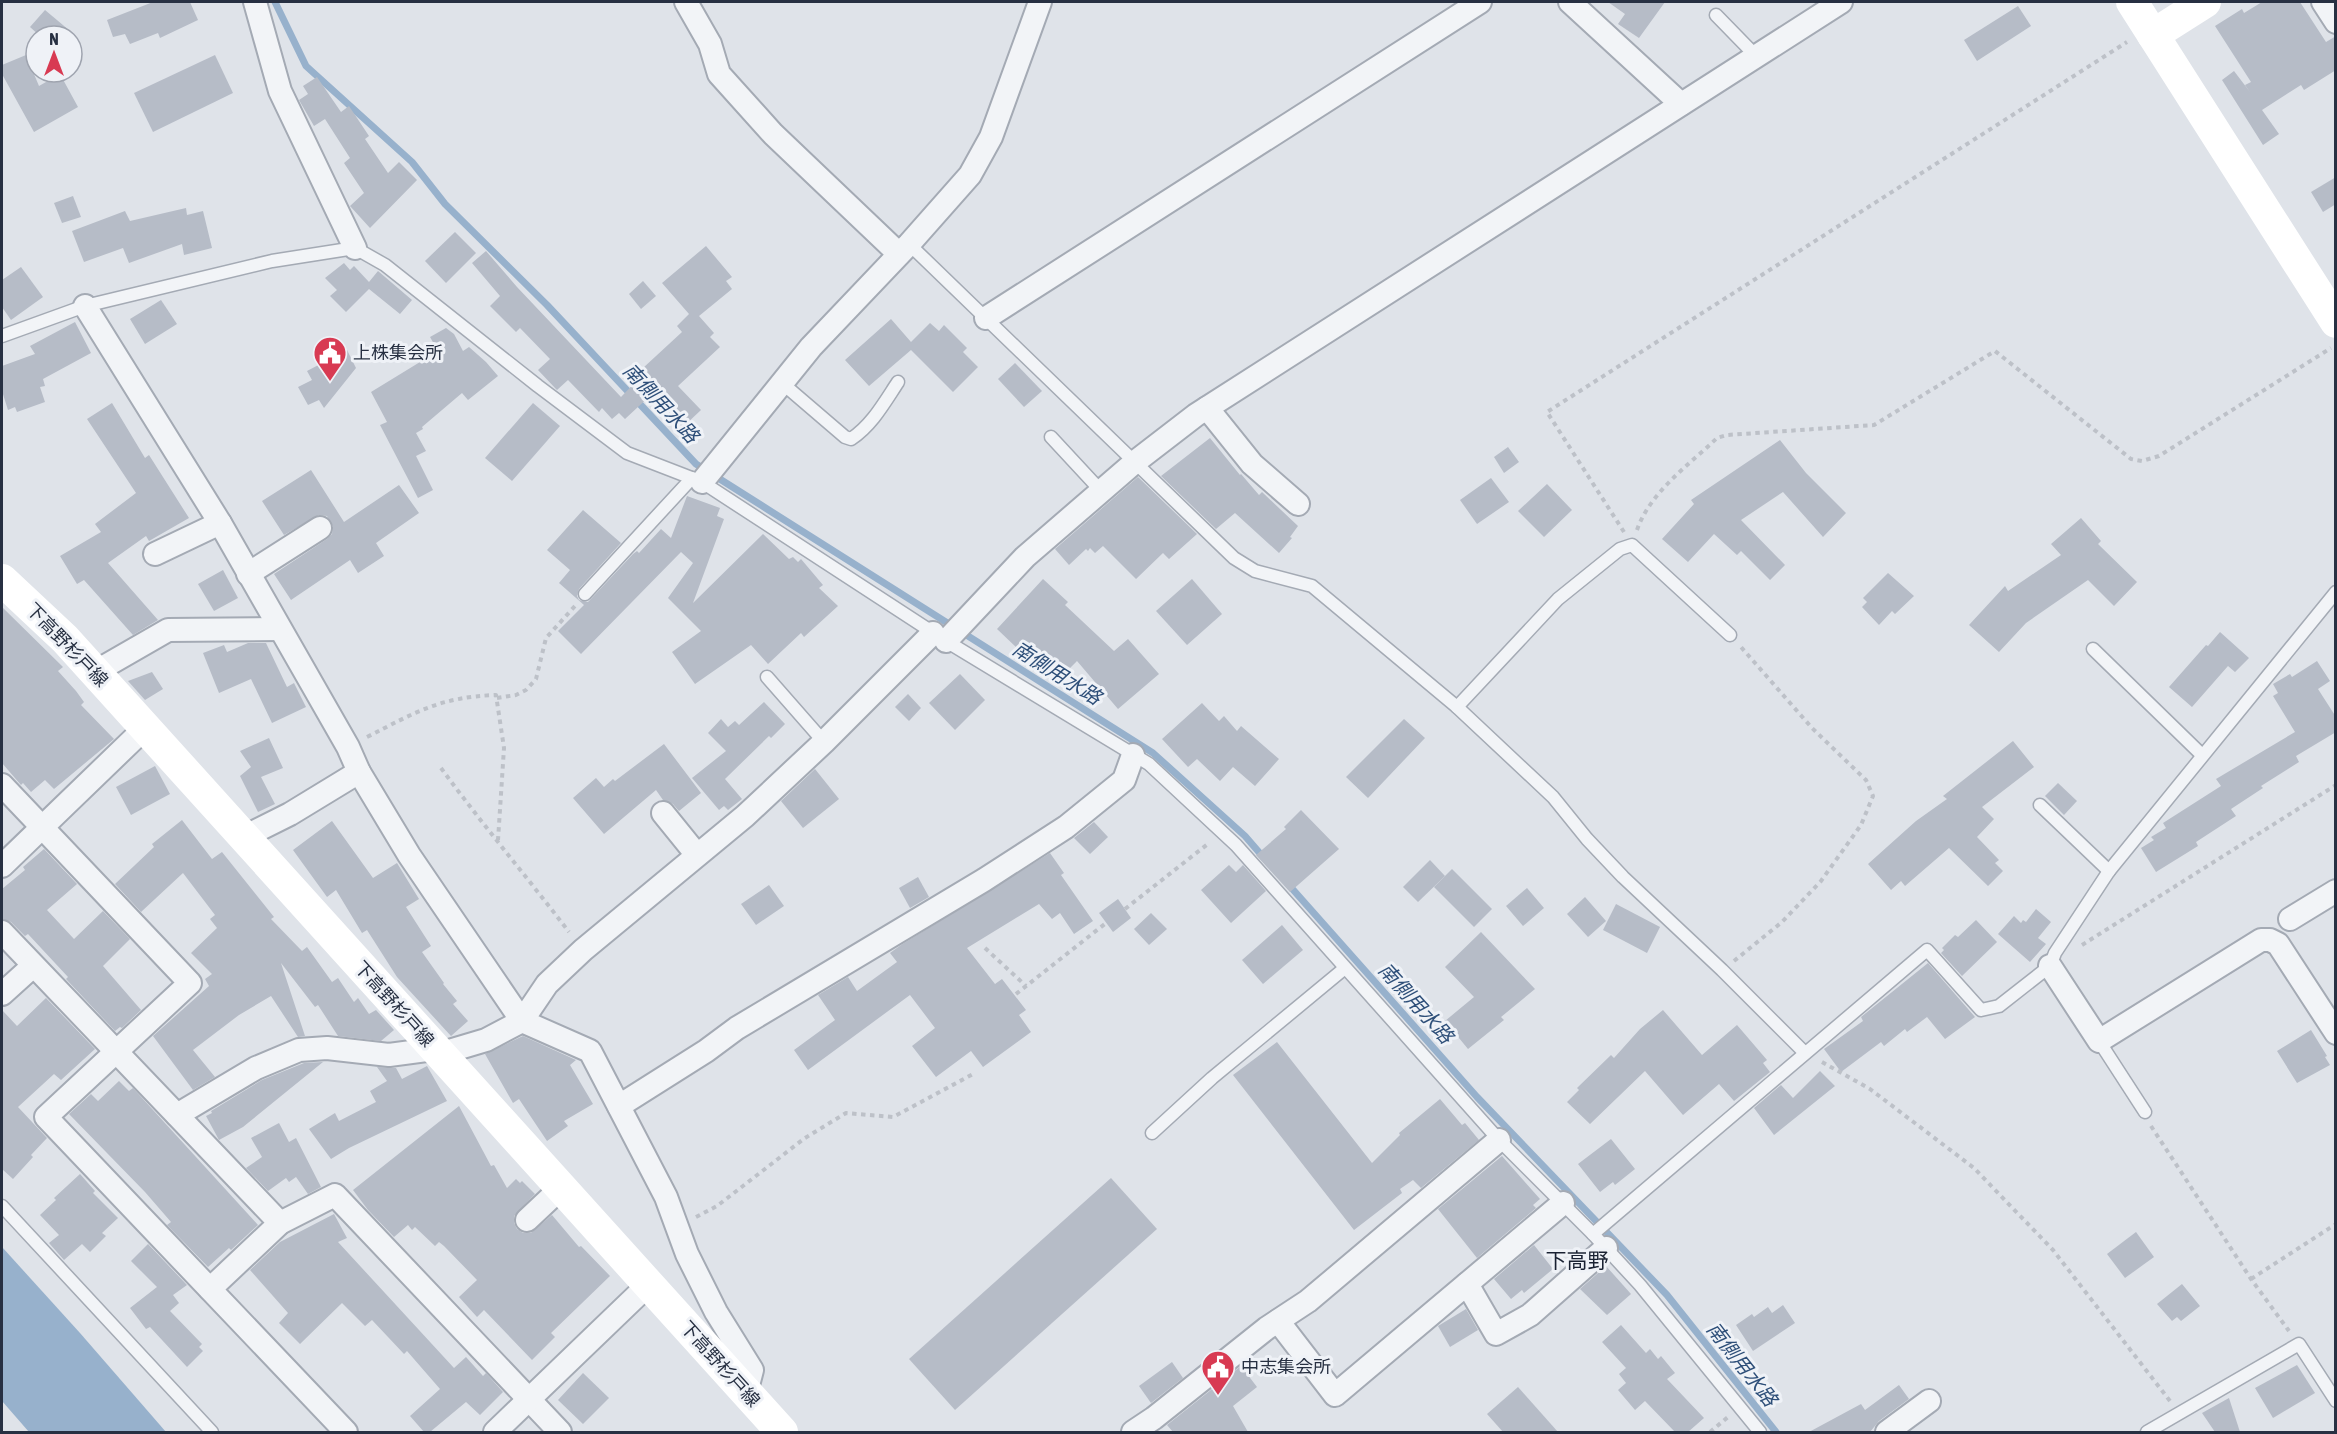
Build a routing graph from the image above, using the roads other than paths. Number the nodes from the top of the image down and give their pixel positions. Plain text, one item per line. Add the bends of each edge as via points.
1 (255, 2) edge
2 (686, 2) edge
3 (1040, 2) edge
4 (1480, 2) edge
5 (1570, 2) edge
6 (1841, 2) edge
7 (2132, 2) edge
8 (2205, 2) edge
9 (2323, 2) edge
10 (1716, 15) dead end
11 (2336, 22) edge
12 (2151, 31) junction
13 (1755, 56) junction
14 (1681, 104) junction
15 (355, 248) junction
16 (904, 249) junction
17 (85, 306) junction
18 (986, 318) junction
19 (2336, 322) edge
20 (2, 336) edge
21 (898, 382) dead end
22 (782, 383) junction
23 (1207, 408) junction
24 (1051, 437) dead end
25 (1135, 462) junction
26 (697, 480) junction
27 (1102, 492) junction
28 (1298, 504) dead end
29 (220, 523) junction
30 (320, 528) dead end
31 (155, 554) dead end
32 (248, 574) junction
33 (2, 580) edge
34 (2336, 592) edge
35 (585, 594) road end
36 (279, 629) junction
37 (1730, 635) road end
38 (939, 637) junction
39 (2093, 649) dead end
40 (95, 672) junction
41 (767, 677) dead end
42 (1457, 707) junction
43 (145, 728) junction
44 (824, 742) junction
45 (1133, 755) junction
46 (2202, 755) junction
47 (359, 772) junction
48 (2, 785) edge
49 (2040, 805) dead end
50 (663, 813) dead end
51 (40, 827) junction
52 (244, 837) junction
53 (698, 855) junction
54 (2, 866) edge
55 (2109, 871) junction
56 (2336, 891) edge
57 (2290, 919) dead end
58 (2, 932) edge
59 (2053, 960) junction
60 (33, 966) junction
61 (1346, 968) junction
62 (2, 994) edge
63 (522, 1021) junction
64 (2336, 1033) edge
65 (2099, 1041) junction
66 (116, 1051) junction
67 (437, 1052) junction
68 (1805, 1053) junction
69 (619, 1106) junction
70 (2145, 1112) road end
71 (177, 1115) junction
72 (1152, 1132) dead end
73 (1499, 1140) junction
74 (561, 1188) junction
75 (1563, 1203) junction
76 (2, 1206) edge
77 (527, 1220) dead end
78 (280, 1223) junction
79 (1600, 1241) junction
80 (648, 1284) junction
81 (1467, 1284) junction
82 (210, 1289) junction
83 (1278, 1321) junction
84 (746, 1393) junction
85 (529, 1400) junction
86 (1929, 1401) dead end
87 (2336, 1401) edge
88 (212, 1432) edge
89 (346, 1432) edge
90 (495, 1432) edge
91 (560, 1432) edge
92 (782, 1432) edge
93 (1133, 1432) edge
94 (1760, 1432) edge
95 (1887, 1432) edge
96 (2147, 1432) edge

1 - 15 street via 280,90
2 - 16 street via 710,44 719,74 773,134
3 - 16 street via 991,137 970,175
4 - 18 street
5 - 14 street
6 - 13 street
7 - 12 main road
8 - 12 main road
9 - 11 street
10 - 13 lane
12 - 19 main road
13 - 14 street
14 - 23 street
15 - 17 lane via 272,261
15 - 26 lane via 385,265 627,453
16 - 18 lane
16 - 22 street
17 - 20 lane
17 - 29 street
18 - 25 lane
21 - 22 lane via 875,417 852,439
22 - 26 street
23 - 25 street
23 - 28 street via 1252,464
24 - 27 lane
25 - 27 street
25 - 42 lane via 1234,558 1255,571 1312,586
26 - 35 lane
26 - 38 lane
27 - 38 street
29 - 31 street
29 - 32 street
30 - 32 street
32 - 36 street
33 - 40 main road, 下高野杉戸線
34 - 46 lane
36 - 40 street via 168,630
36 - 47 street
37 - 42 lane via 1632,545 1620,549 1558,598
38 - 44 street
38 - 45 lane
39 - 46 lane
40 - 43 main road, 下高野杉戸線
41 - 44 lane
42 - 68 lane via 1553,797 1616,869
43 - 51 street
43 - 52 main road, 下高野杉戸線
44 - 53 street
45 - 61 lane via 1236,845
45 - 69 street via 1124,780 1066,827 737,1028
46 - 55 lane
47 - 52 street
47 - 63 street via 409,855
48 - 51 street
49 - 55 lane
50 - 53 street
51 - 54 street
51 - 66 street via 190,982
52 - 67 main road, 下高野杉戸線
53 - 63 street via 583,950 547,984
55 - 59 lane
56 - 57 street
58 - 60 street
59 - 65 street
59 - 68 lane via 1999,1006 1981,1010 1927,950
60 - 62 street
60 - 66 street
61 - 72 lane
61 - 73 lane
63 - 67 street via 486,1040
63 - 69 street via 590,1051
64 - 65 street via 2278,944 2261,940
65 - 70 lane
66 - 71 street
66 - 82 street via 46,1117
67 - 71 street via 389,1055 327,1048 299,1050 256,1068
67 - 74 main road, 下高野杉戸線
68 - 79 lane
69 - 84 street via 666,1197 687,1254 716,1312 752,1370
71 - 78 street
73 - 75 lane
73 - 83 street via 1308,1301
74 - 77 street
74 - 80 main road, 下高野杉戸線
75 - 79 lane
75 - 81 street
76 - 88 lane
78 - 82 street
78 - 85 street via 335,1195
79 - 81 street via 1530,1315 1496,1334
79 - 94 lane
80 - 84 main road, 下高野杉戸線
80 - 85 street
81 - 83 street via 1335,1395
82 - 89 street
83 - 93 street
84 - 92 main road, 下高野杉戸線
85 - 90 street
85 - 91 street
86 - 95 street
87 - 96 lane via 2299,1344

